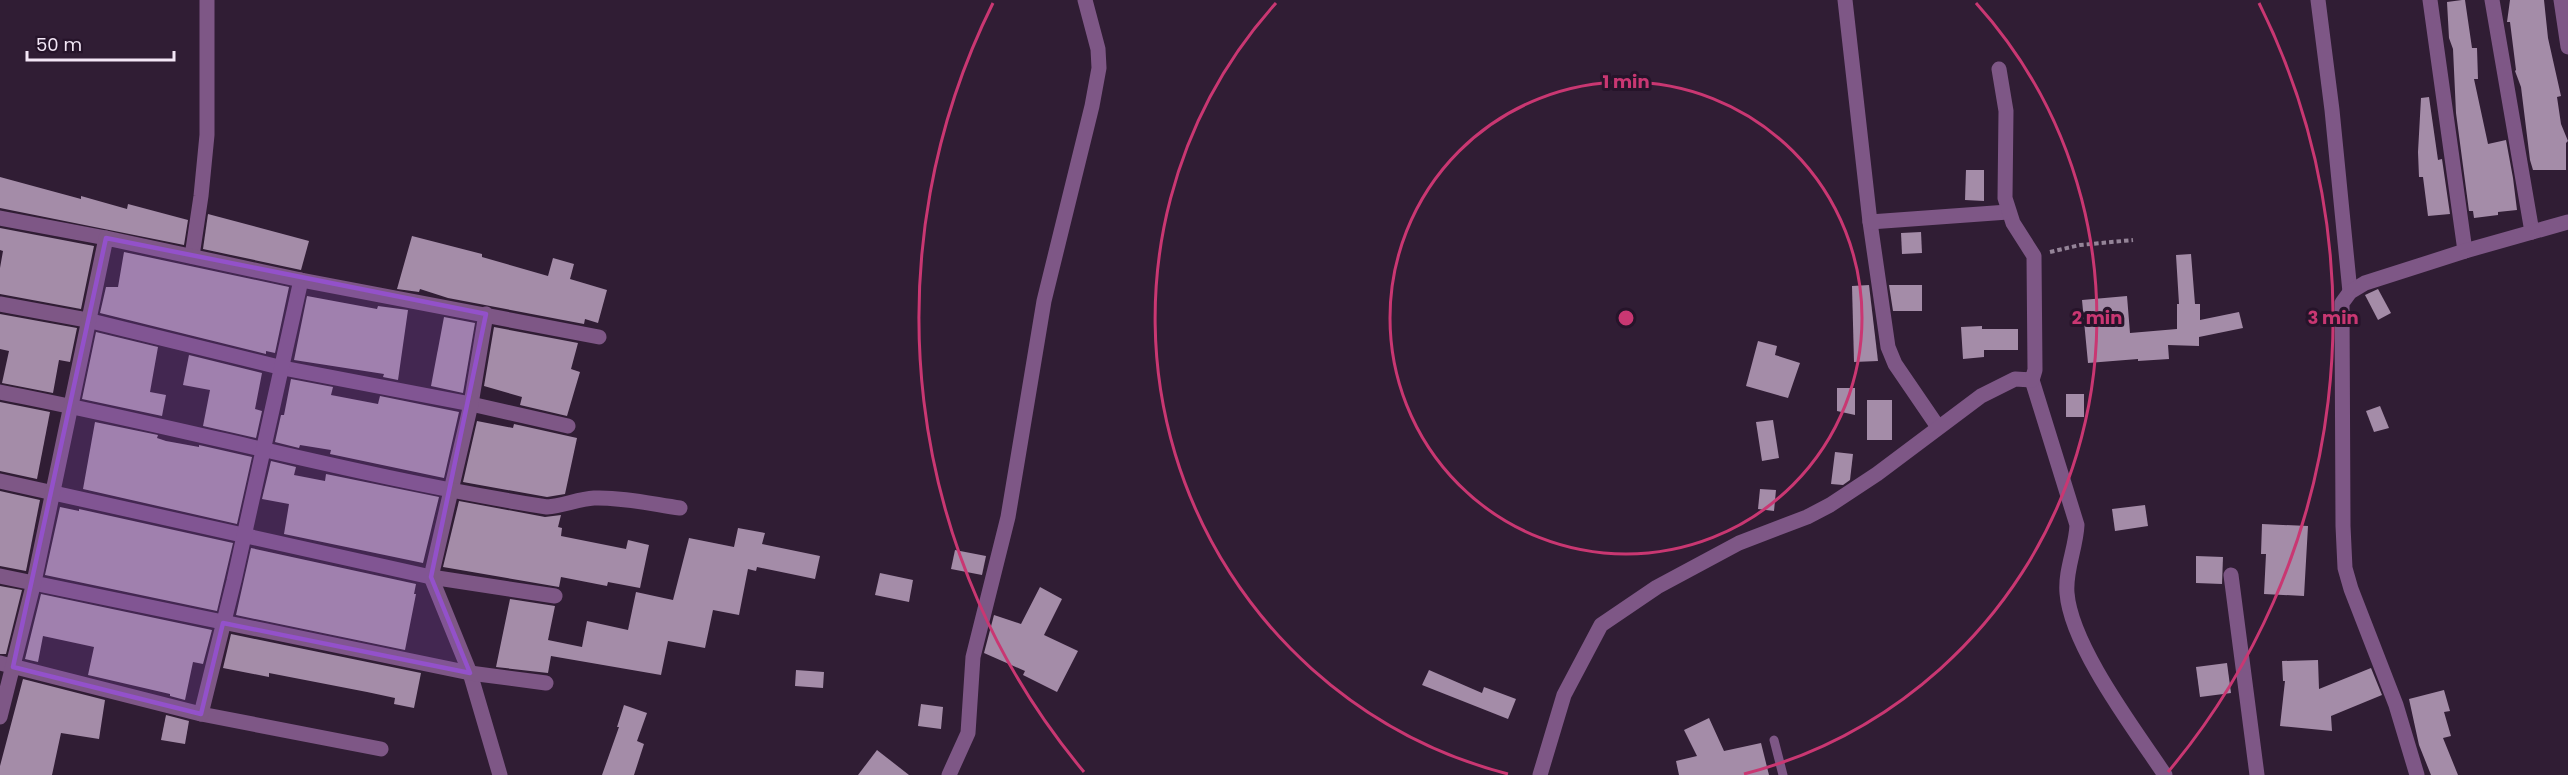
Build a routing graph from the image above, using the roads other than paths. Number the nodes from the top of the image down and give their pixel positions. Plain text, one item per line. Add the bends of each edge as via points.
1 (207, 0) edge
2 (1085, 0) edge
3 (1845, 0) edge
4 (2318, 0) edge
5 (2430, 0) edge
6 (2493, 0) edge
7 (2561, 0) edge
8 (2568, 47) edge
9 (1999, 69) dead end
10 (2008, 212) junction
11 (0, 218) edge
12 (1870, 222) junction
13 (2568, 222) edge
14 (2532, 232) junction
15 (106, 238) junction
16 (2465, 251) junction
17 (192, 256) junction
18 (301, 280) junction
19 (2350, 292) junction
20 (0, 304) edge
21 (486, 314) junction
22 (87, 320) junction
23 (599, 337) dead end
24 (283, 368) junction
25 (2032, 380) junction
26 (0, 392) edge
27 (471, 404) junction
28 (71, 405) junction
29 (568, 426) dead end
30 (1938, 427) junction
31 (262, 448) junction
32 (0, 482) edge
33 (53, 491) junction
34 (451, 492) junction
35 (680, 508) dead end
36 (244, 535) junction
37 (2231, 575) dead end
38 (0, 576) edge
39 (431, 577) junction
40 (33, 582) junction
41 (555, 596) dead end
42 (223, 623) junction
43 (6, 665) edge
44 (470, 673) junction
45 (546, 683) dead end
46 (201, 714) junction
47 (0, 717) edge
48 (1774, 740) dead end
49 (381, 749) dead end
50 (500, 775) edge
51 (949, 775) edge
52 (1540, 775) edge
53 (1783, 775) edge
54 (2165, 775) edge
55 (2257, 775) edge
56 (2416, 775) edge

1 - 17 street via 207,135
2 - 51 street via 1099,69 1044,302 1008,517 973,657 968,733
3 - 12 street
4 - 19 street
5 - 16 street
6 - 14 street
7 - 8 street
9 - 10 street via 2006,111
10 - 12 street
10 - 25 street via 2034,256
11 - 15 street
12 - 30 street via 1888,347 1895,364
13 - 14 street
14 - 16 street
15 - 17 street
15 - 22 street
16 - 19 street via 2365,283
17 - 18 street
18 - 21 street
18 - 24 street
19 - 56 street via 2342,303 2341,316 2345,568 2396,705
20 - 22 street
21 - 23 street
21 - 27 street
22 - 24 street
22 - 28 street
24 - 27 street
24 - 31 street
25 - 30 street via 2015,379 1998,386
25 - 54 street via 2078,525 2067,579 2074,626 2112,695
26 - 28 street
27 - 29 street
27 - 34 street
28 - 31 street
28 - 33 street
30 - 52 street via 1830,505 1739,543 1658,587 1601,625 1564,695
31 - 34 street
31 - 36 street
32 - 33 street
33 - 36 street
33 - 40 street
34 - 35 street via 547,507 607,498
34 - 39 street
36 - 39 street
36 - 42 street
37 - 55 street
38 - 40 street
39 - 41 street
39 - 44 street
40 - 42 street
40 - 43 street
42 - 44 street
42 - 46 street
43 - 46 street
43 - 47 street
44 - 45 street
44 - 50 street
46 - 49 street
48 - 53 lane

